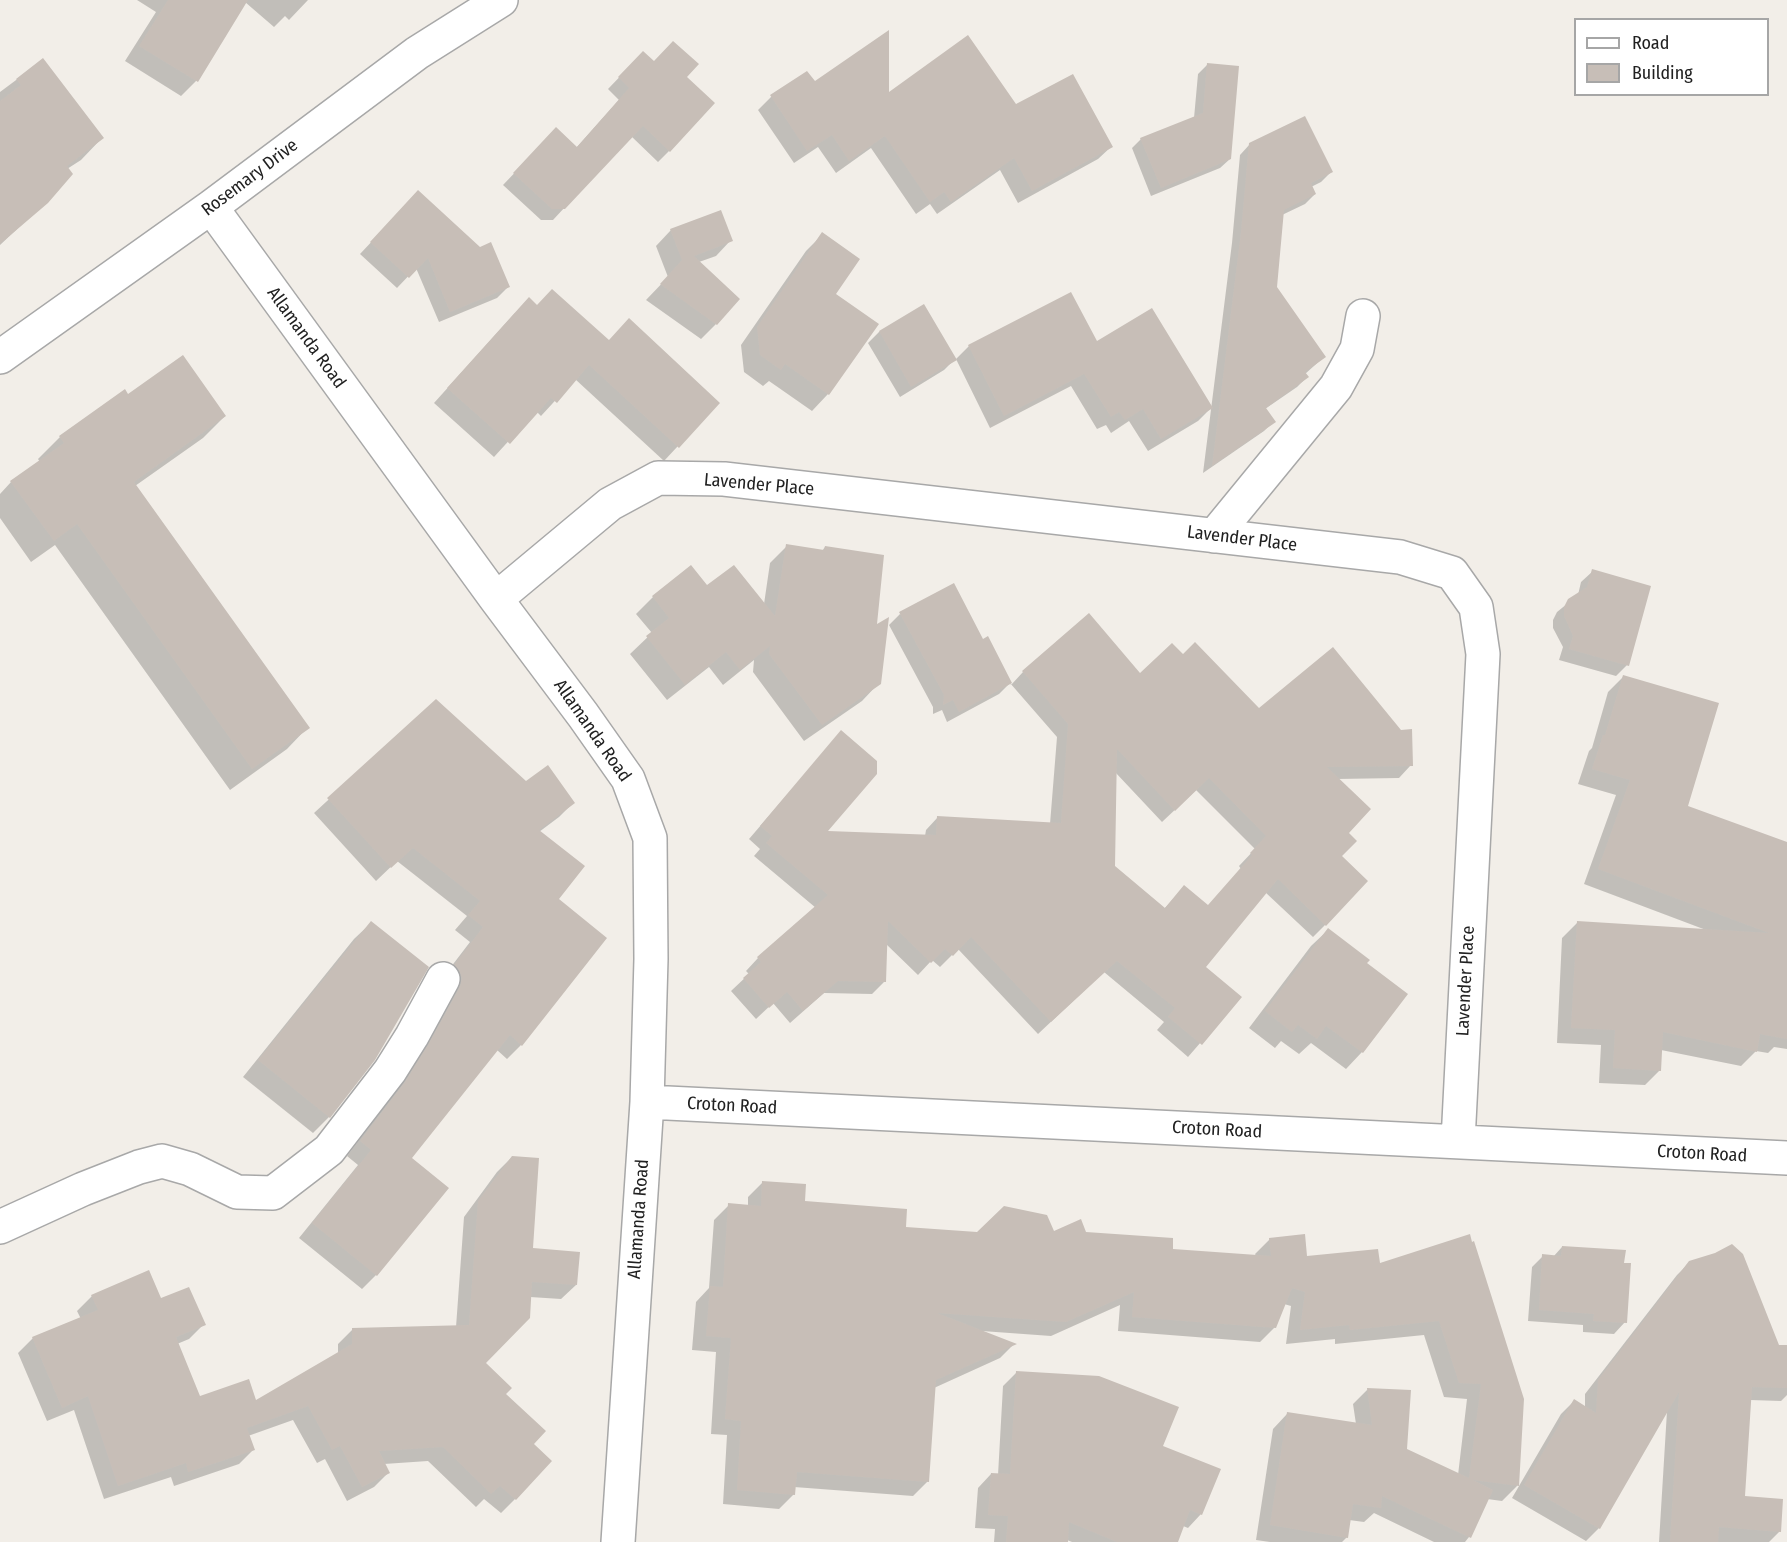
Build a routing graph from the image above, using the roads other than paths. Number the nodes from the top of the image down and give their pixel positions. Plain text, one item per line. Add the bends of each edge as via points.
1 (501, 0) edge
2 (211, 207) junction
3 (1363, 316) dead end
4 (0, 357) edge
5 (1214, 536) junction
6 (496, 599) junction
7 (443, 979) dead end
8 (647, 1102) junction
9 (1458, 1141) junction
10 (1787, 1158) edge
11 (0, 1227) edge
12 (618, 1542) edge

1 - 2 street, Rosemary Drive via 417,53
2 - 4 street, Rosemary Drive
2 - 6 street, Allamanda Road
3 - 5 street via 1357,349 1336,387
5 - 6 street, Lavender Place via 724,479 658,478 610,504
5 - 9 street, Lavender Place via 1400,557 1452,573 1476,607 1483,654
6 - 8 street, Allamanda Road via 628,779 650,838
7 - 11 street via 390,1071 329,1150 273,1193 237,1192 190,1169 162,1161 139,1167
8 - 9 street, Croton Road
8 - 12 street, Allamanda Road
9 - 10 street, Croton Road

